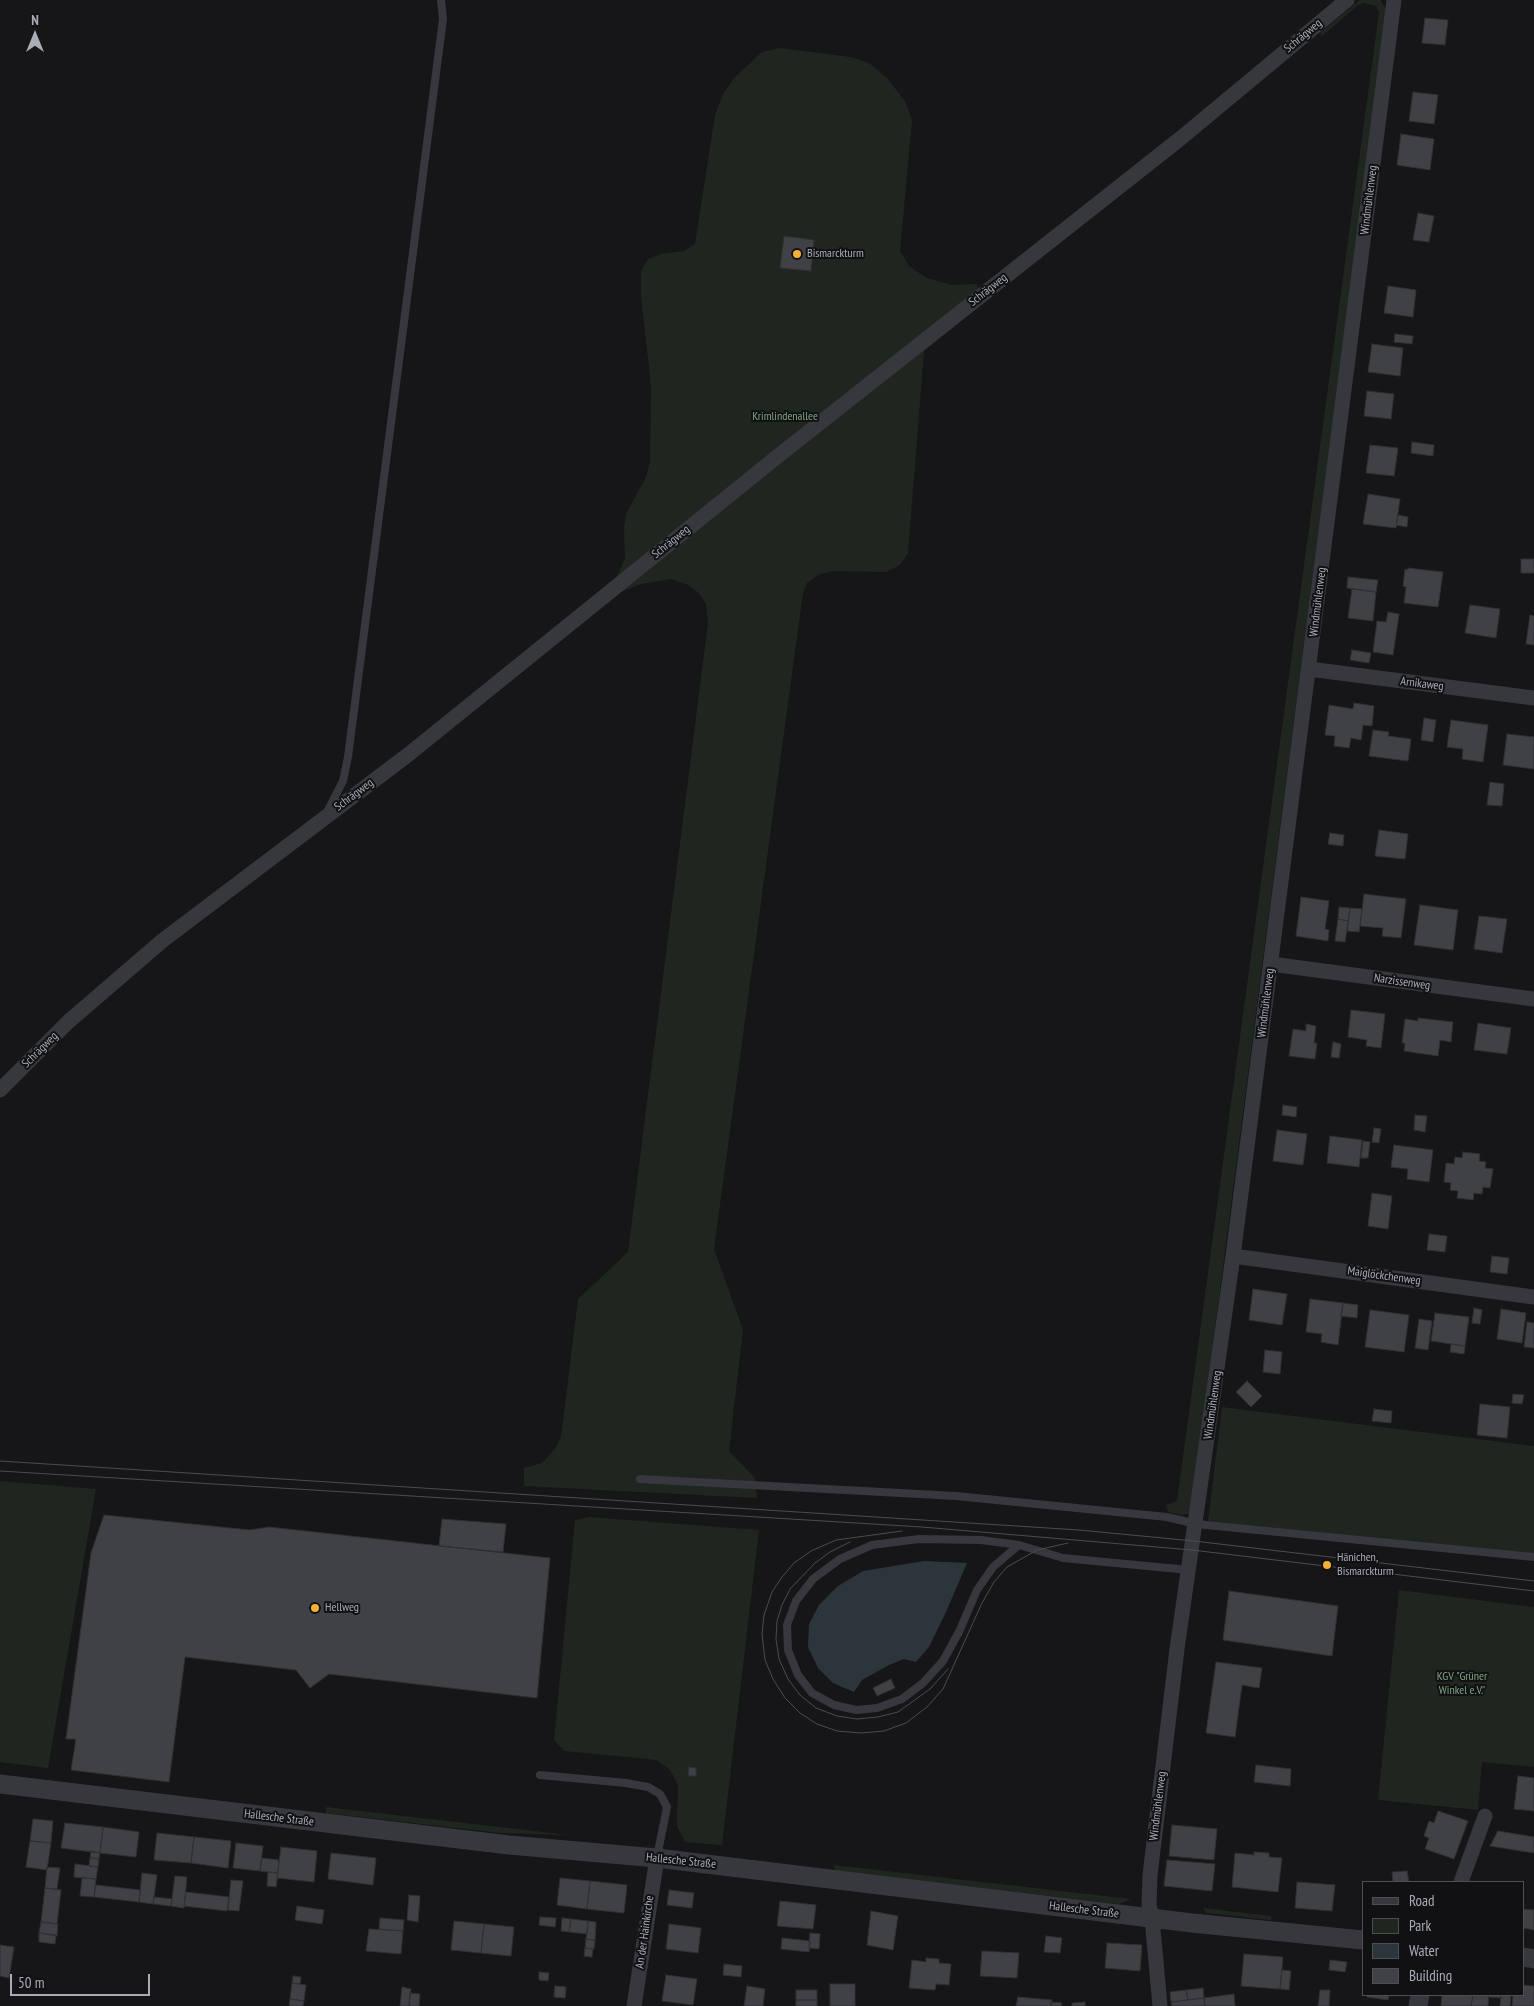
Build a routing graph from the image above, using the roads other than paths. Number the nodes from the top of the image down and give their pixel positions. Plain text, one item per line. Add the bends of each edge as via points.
1 (441, 0) edge
2 (1347, 0) edge
3 (1394, 0) edge
4 (1310, 669) junction
5 (1534, 698) edge
6 (324, 818) junction
7 (1271, 964) junction
8 (1534, 999) edge
9 (0, 1090) edge
10 (1233, 1256) junction
11 (1534, 1296) edge
12 (640, 1479) dead end
13 (1196, 1524) junction
14 (1019, 1545) junction
15 (1534, 1557) edge
16 (1189, 1570) junction
17 (540, 1775) dead end
18 (0, 1784) edge
19 (1485, 1816) dead end
20 (657, 1858) junction
21 (1461, 1881) edge
22 (1152, 1918) junction
23 (1362, 1940) edge
24 (634, 2006) edge
25 (1160, 2006) edge

1 - 6 lane via 443,19 348,757 343,782
2 - 6 street, Schrägweg via 1173,145
3 - 4 street, Windmühlenweg
4 - 5 street, Arnikaweg
4 - 7 street, Windmühlenweg
6 - 9 street, Schrägweg via 162,941 68,1022
7 - 8 street, Narzissenweg
7 - 10 street, Windmühlenweg
10 - 11 street, Maiglöckchenweg
10 - 13 street, Windmühlenweg
12 - 13 lane via 956,1496 1167,1517
13 - 15 lane
13 - 16 street, Windmühlenweg
14 - 14 lane via 993,1568 977,1590 943,1660 923,1683 902,1699 877,1708 856,1710 834,1705 812,1693 798,1675 788,1650 787,1625 796,1601 813,1579 840,1559 872,1545 919,1539 981,1540
14 - 16 lane via 1063,1558
16 - 22 street, Windmühlenweg via 1150,1875
17 - 20 lane via 626,1783 648,1787 660,1794 667,1807
18 - 20 street, Hallesche Straße via 509,1845
19 - 21 street
20 - 22 street, Hallesche Straße
20 - 24 street, An der Hainkirche
22 - 23 street, Hallesche Straße
22 - 25 street, Windmühlenweg

